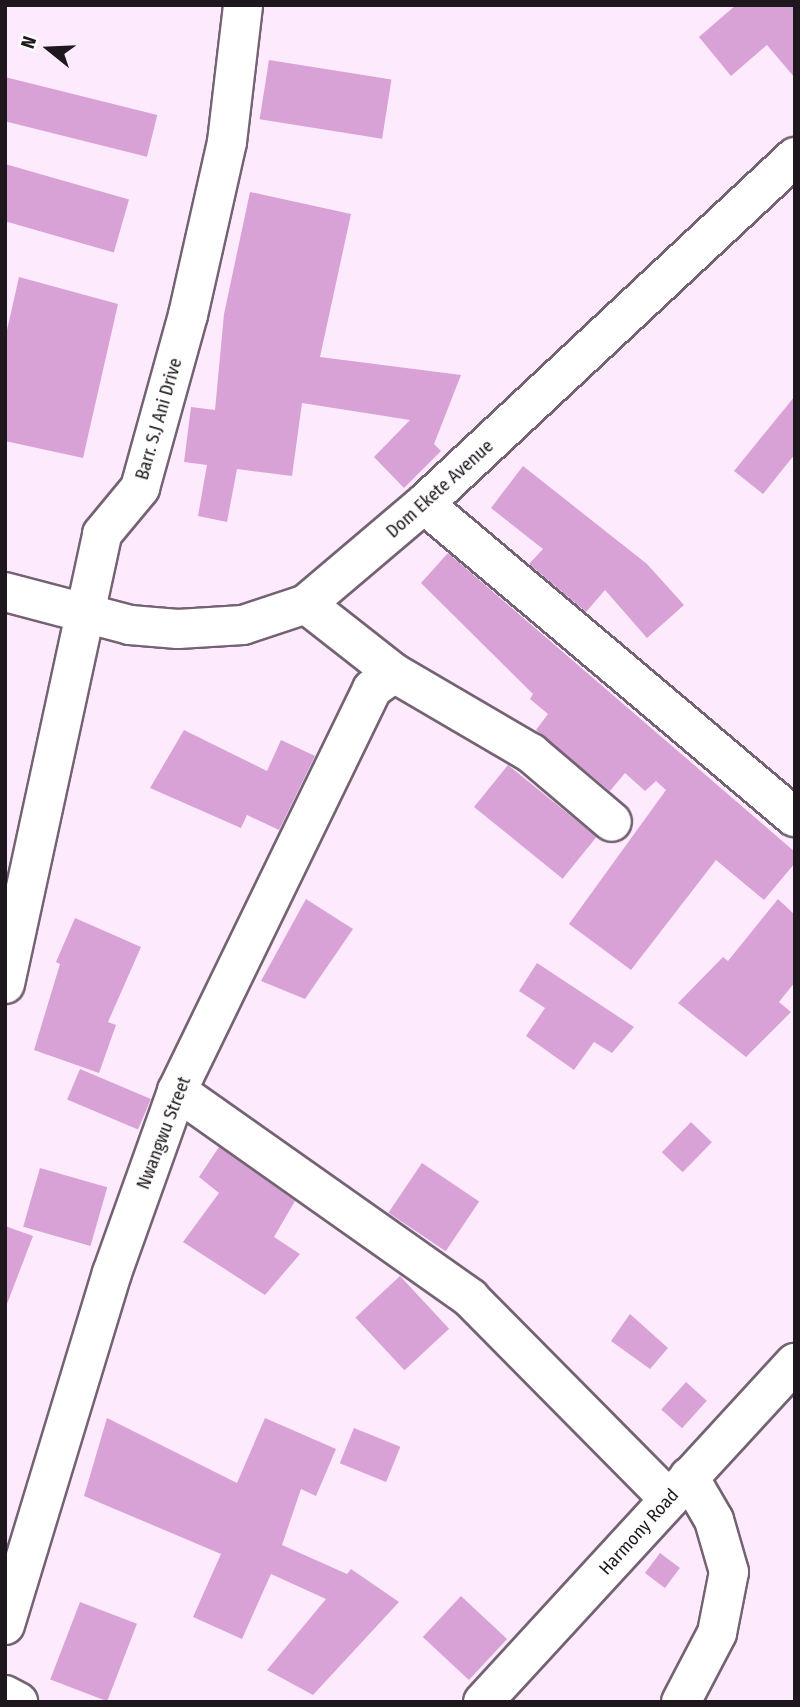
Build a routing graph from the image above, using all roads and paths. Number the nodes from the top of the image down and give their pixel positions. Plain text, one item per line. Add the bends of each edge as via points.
1 (243, 5) edge
2 (795, 157) edge
3 (424, 504) junction
4 (5, 592) edge
5 (306, 604) junction
6 (89, 616) junction
7 (394, 673) junction
8 (795, 817) edge
9 (612, 822) dead end
10 (5, 984) edge
11 (177, 1091) junction
12 (795, 1363) edge
13 (679, 1488) junction
14 (5, 1625) edge
15 (5, 1695) edge
16 (18, 1702) edge
17 (483, 1702) edge
18 (681, 1702) edge

1 - 6 street, Barr. S.J Ani Drive via 227,142 188,315 140,488 102,534
2 - 3 street, Dom Ekete Avenue
3 - 5 street, Dom Ekete Avenue
3 - 8 street
4 - 6 street, Dom Ekete Avenue
5 - 6 street, Dom Ekete Avenue via 207,630
5 - 7 street
6 - 10 street, Barr. S.J Ani Drive
7 - 9 street via 531,753
7 - 11 street, Nwangwu Street via 372,689
11 - 13 street via 470,1298
11 - 14 street, Nwangwu Street via 112,1273
12 - 13 street, Harmony Road
13 - 17 street, Harmony Road
13 - 18 street via 714,1520 729,1572 717,1633
15 - 16 street

